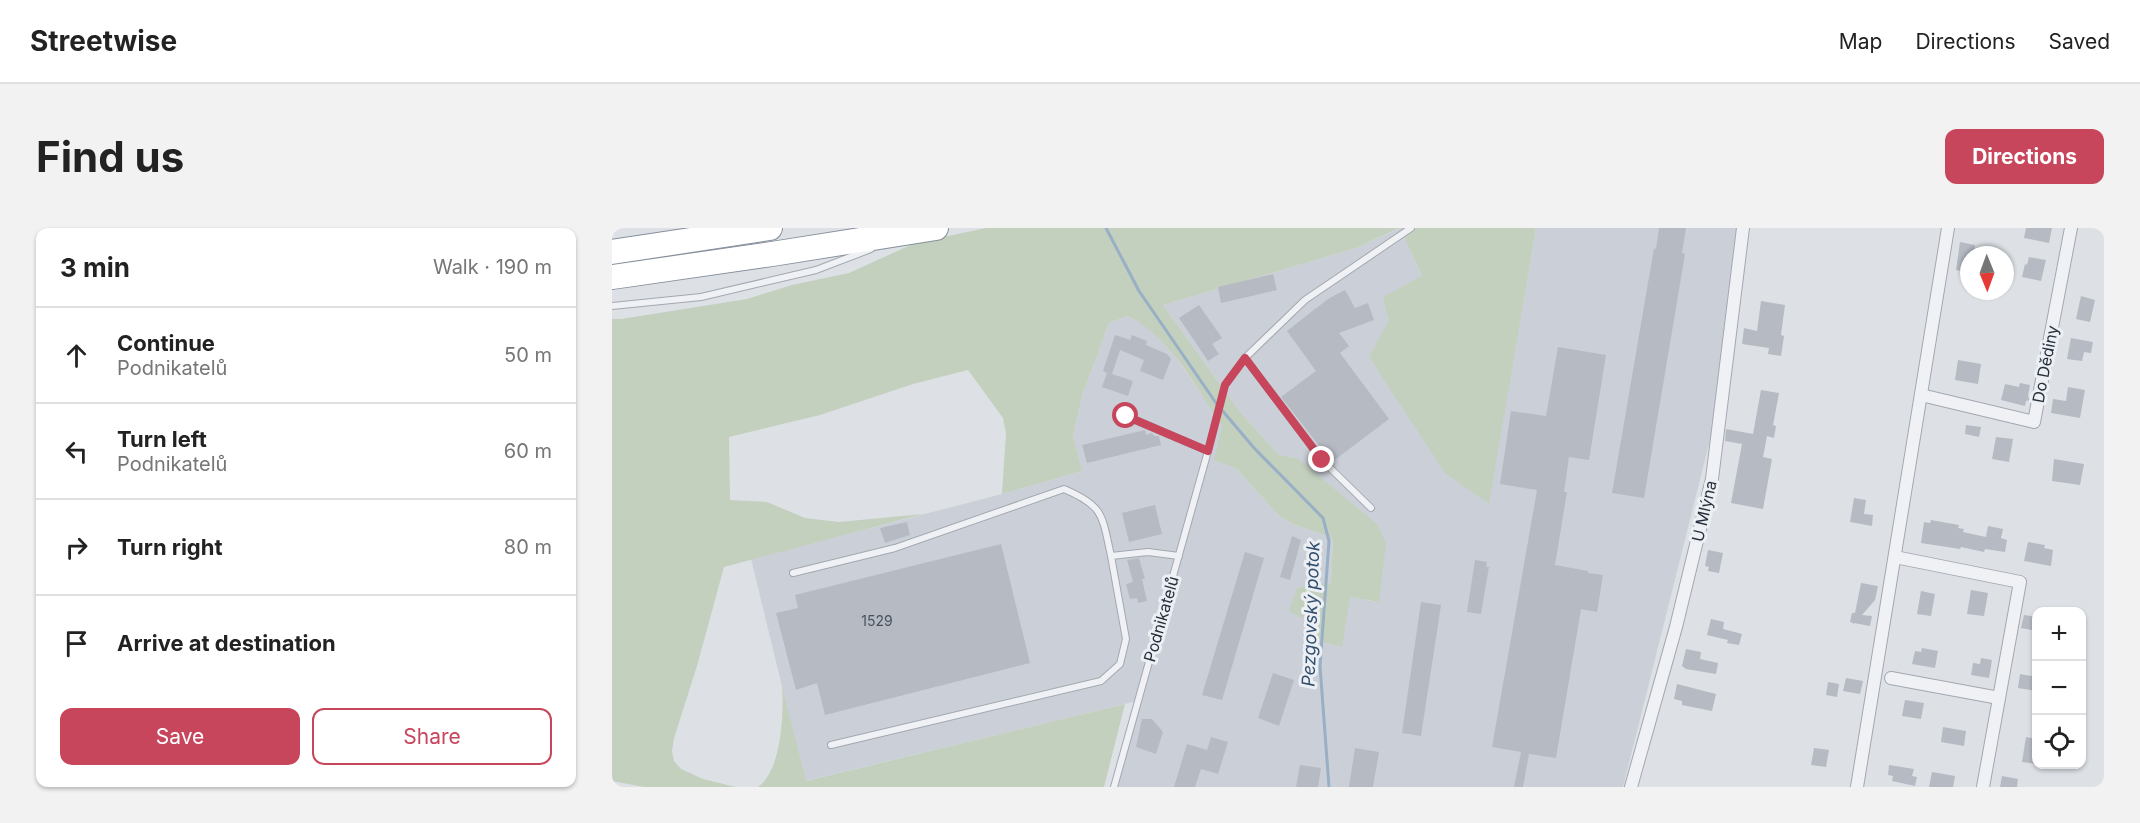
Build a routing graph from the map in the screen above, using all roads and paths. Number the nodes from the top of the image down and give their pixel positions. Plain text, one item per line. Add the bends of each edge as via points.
1 (770, 228) edge
2 (1411, 228) edge
3 (1743, 228) edge
4 (1948, 228) edge
5 (2071, 228) edge
6 (927, 230) edge
7 (887, 243) dead end
8 (877, 247) dead end
9 (612, 252) edge
10 (613, 277) edge
11 (612, 306) edge
12 (1245, 358) junction
13 (1921, 395) junction
14 (1126, 416) dead end
15 (1208, 451) junction
16 (1371, 508) dead end
17 (1111, 556) junction
18 (1179, 556) junction
19 (1895, 557) junction
20 (793, 573) dead end
21 (1891, 678) dead end
22 (1999, 698) junction
23 (831, 745) dead end
24 (1114, 787) edge
25 (1631, 787) edge
26 (1857, 787) edge
27 (1983, 787) edge

1 - 9 highway
2 - 12 lane, Podnikatelů via 1305,300
3 - 25 street, U Mlýna via 1712,479
4 - 13 street
5 - 13 street, Do Dědiny via 2034,422
6 - 7 lane
6 - 10 highway
8 - 11 lane via 816,270 701,297
12 - 15 lane, Podnikatelů via 1225,385
12 - 16 lane via 1322,460
13 - 19 street
14 - 15 lane
15 - 18 lane, Podnikatelů
17 - 18 lane via 1148,552
17 - 20 lane via 1102,516 1086,498 1064,489 895,548
17 - 23 lane via 1126,639 1120,664 1101,681
18 - 24 lane, Podnikatelů
19 - 22 street via 2020,582
19 - 26 street
21 - 22 street
22 - 27 street

